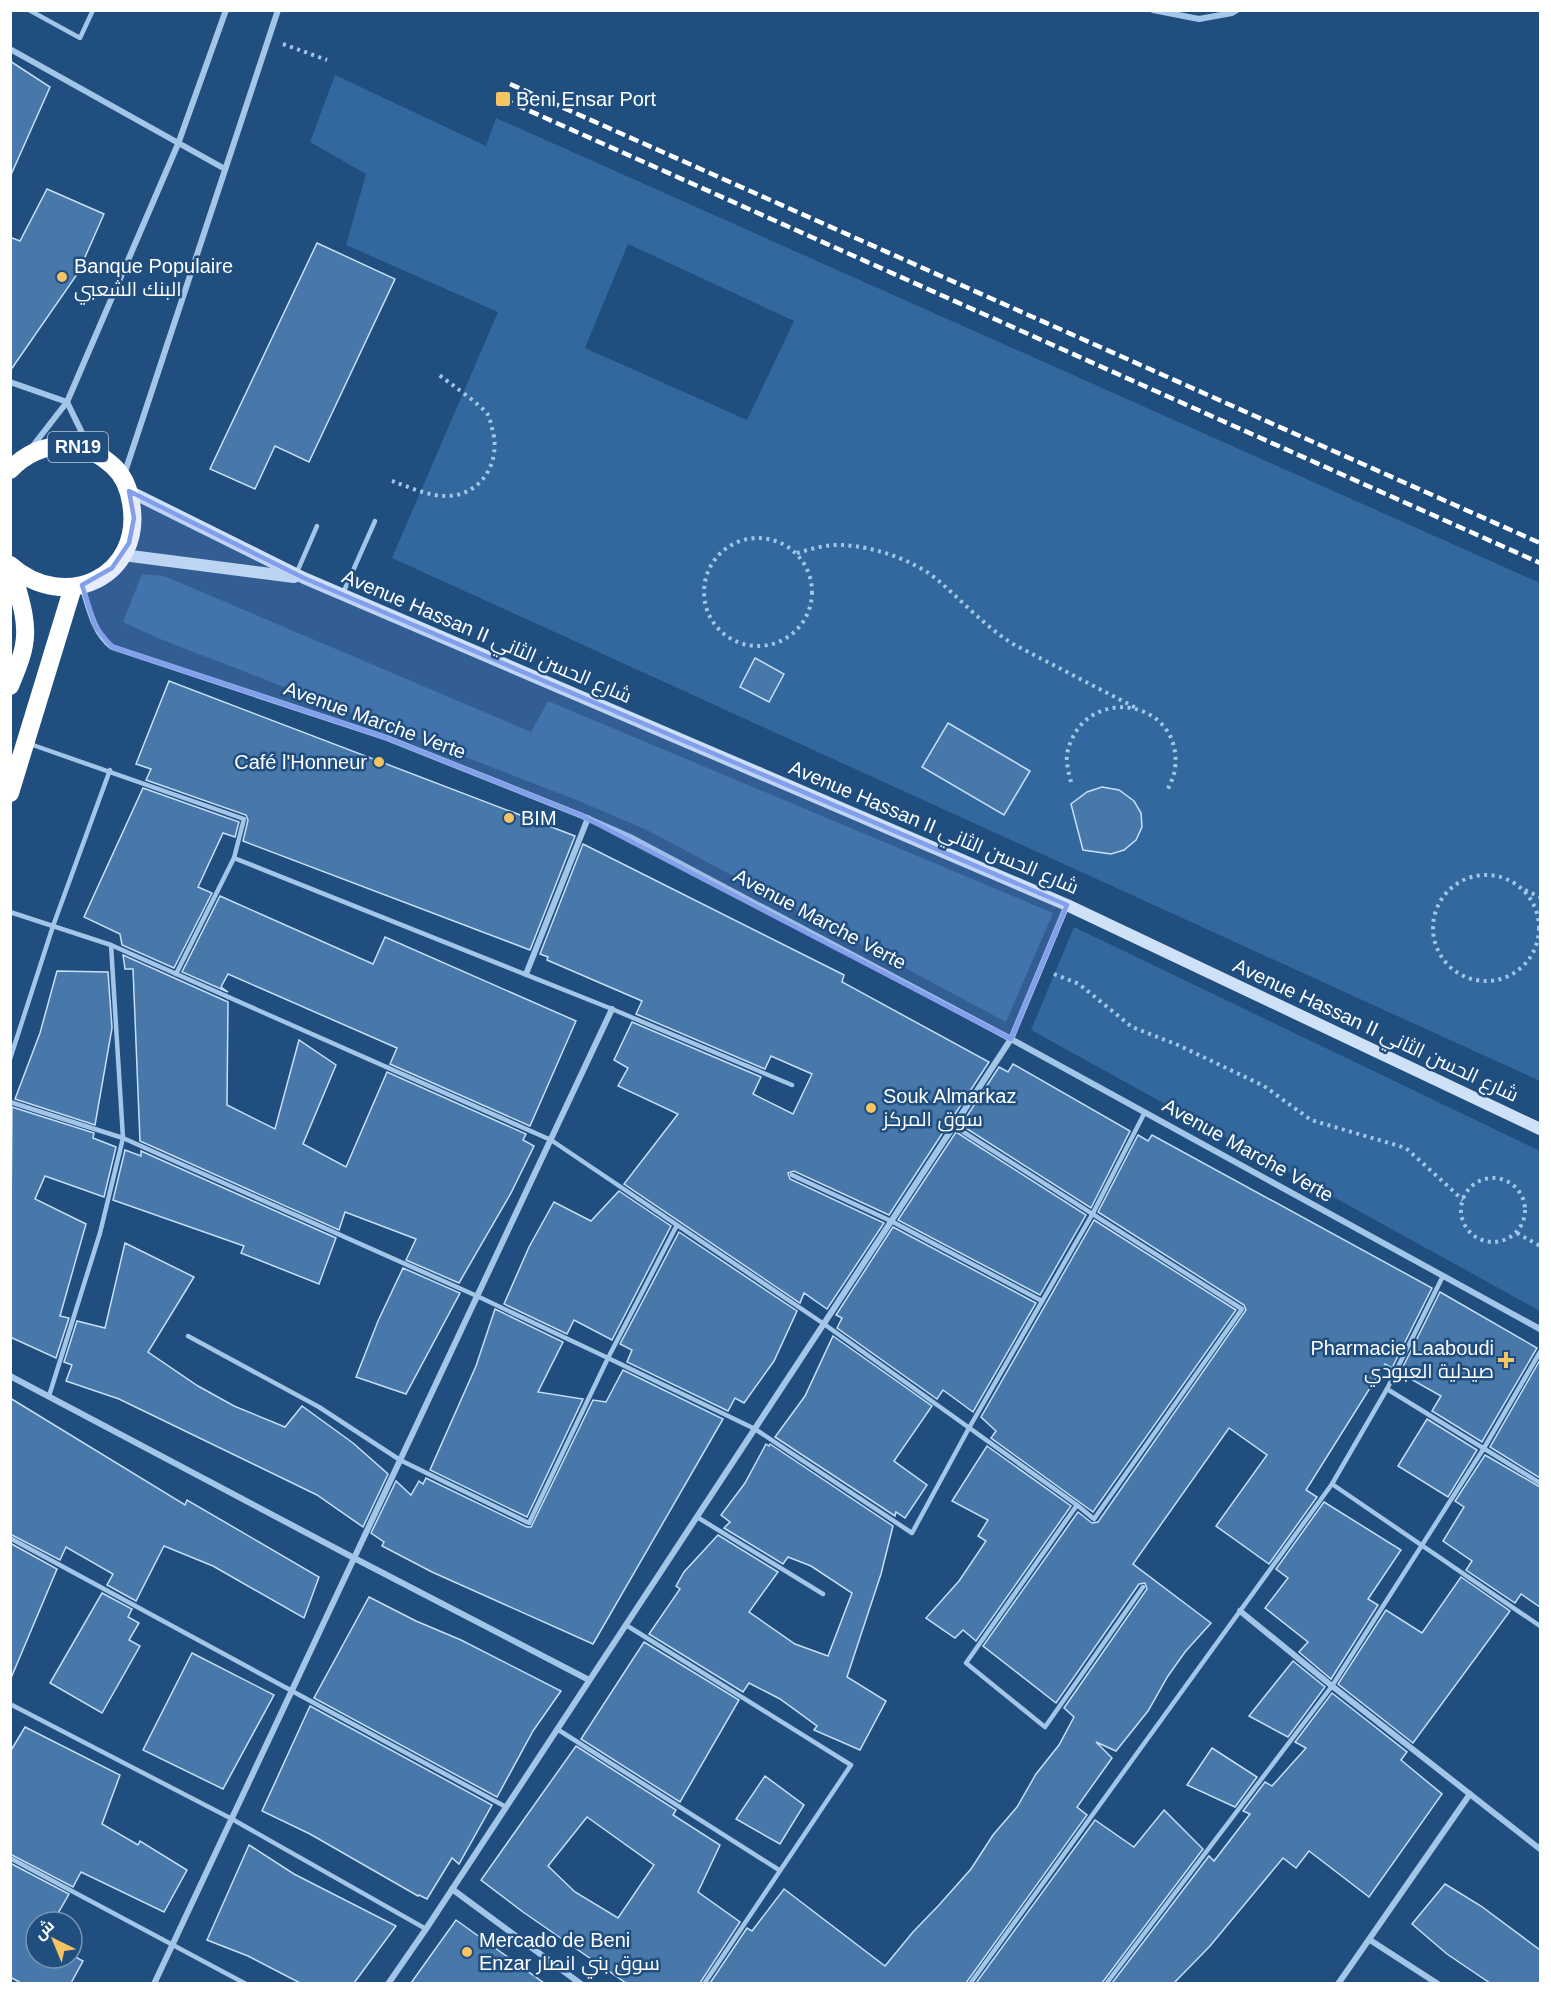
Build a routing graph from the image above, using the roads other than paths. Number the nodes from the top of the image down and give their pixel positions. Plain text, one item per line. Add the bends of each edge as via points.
1 (29, 10) edge
2 (93, 10) edge
3 (226, 10) edge
4 (278, 10) edge
5 (1153, 10) edge
6 (1237, 10) edge
7 (10, 49) edge
8 (178, 144) junction
9 (225, 169) junction
10 (10, 382) edge
11 (67, 402) junction
12 (91, 451) junction
13 (24, 457) junction
14 (10, 470) edge
15 (126, 485) junction
16 (375, 521) dead end
17 (317, 526) dead end
18 (123, 555) junction
19 (11, 565) edge
20 (300, 576) junction
21 (77, 586) junction
22 (342, 595) junction
23 (10, 686) edge
24 (26, 742) junction
25 (110, 770) junction
26 (10, 793) edge
27 (588, 818) junction
28 (234, 858) junction
29 (1067, 905) junction
30 (10, 912) edge
31 (53, 926) junction
32 (111, 945) junction
33 (176, 974) junction
34 (526, 974) junction
35 (612, 1009) junction
36 (1011, 1039) junction
37 (10, 1059) edge
38 (792, 1085) dead end
39 (10, 1102) edge
40 (1145, 1112) junction
41 (954, 1126) junction
42 (1540, 1129) edge
43 (123, 1138) junction
44 (551, 1140) junction
45 (792, 1175) dead end
46 (1093, 1214) junction
47 (893, 1222) junction
48 (676, 1225) junction
49 (1443, 1276) junction
50 (477, 1296) junction
51 (1042, 1301) junction
52 (824, 1324) junction
53 (1540, 1329) edge
54 (188, 1336) dead end
55 (1540, 1352) edge
56 (608, 1358) junction
57 (10, 1376) edge
58 (1387, 1389) junction
59 (49, 1396) junction
60 (969, 1428) junction
61 (755, 1429) junction
62 (1484, 1448) junction
63 (400, 1460) junction
64 (1540, 1483) edge
65 (1332, 1484) junction
66 (1077, 1504) junction
67 (697, 1517) junction
68 (10, 1538) edge
69 (1422, 1545) junction
70 (354, 1558) junction
71 (1143, 1587) dead end
72 (823, 1594) dead end
73 (1240, 1611) junction
74 (626, 1625) junction
75 (1540, 1626) edge
76 (590, 1680) junction
77 (1332, 1686) junction
78 (292, 1690) junction
79 (10, 1704) edge
80 (557, 1729) junction
81 (1470, 1794) junction
82 (506, 1807) junction
83 (232, 1819) junction
84 (1540, 1849) edge
85 (10, 1858) edge
86 (779, 1870) junction
87 (452, 1889) junction
88 (426, 1929) junction
89 (1370, 1940) junction
90 (173, 1944) junction
91 (154, 1983) edge
92 (246, 1983) edge
93 (388, 1983) edge
94 (581, 1983) edge
95 (704, 1983) edge
96 (970, 1983) edge
97 (1106, 1983) edge
98 (1338, 1983) edge
99 (1438, 1983) edge

1 - 2 lane via 80,39
3 - 8 street
4 - 9 street
5 - 6 street via 1199,18
7 - 8 street
8 - 9 street
8 - 11 street
9 - 15 street
10 - 11 street
11 - 12 street
11 - 13 street
12 - 13 highway, RN19 via 50,447
12 - 15 highway, RN19 via 109,463
13 - 14 highway, RN19
15 - 18 highway via 134,518
15 - 20 street, Avenue Hassan II شارع الحسن الثاني
16 - 22 lane
17 - 20 lane
18 - 20 street, Avenue Hassan II شارع الحسن الثاني
18 - 21 highway via 98,579
19 - 21 highway via 39,584 56,588
19 - 23 highway via 25,636
20 - 22 street, Avenue Hassan II شارع الحسن الثاني
21 - 24 highway
21 - 27 street, Avenue Marche Verte via 95,626 112,647 387,738
22 - 29 street, Avenue Hassan II شارع الحسن الثاني
24 - 25 lane
24 - 26 highway
25 - 28 lane via 244,819
25 - 31 lane
27 - 34 street
27 - 36 street, Avenue Marche Verte
28 - 33 lane
28 - 34 lane
29 - 36 street
29 - 42 street, Avenue Hassan II شارع الحسن الثاني
30 - 31 lane
31 - 32 lane
31 - 37 lane
32 - 33 lane
32 - 43 lane
33 - 44 lane
34 - 35 lane
35 - 38 lane
35 - 44 street
36 - 40 street, Avenue Marche Verte
36 - 41 street
39 - 43 lane
40 - 46 lane
40 - 49 street, Avenue Marche Verte
41 - 46 lane
41 - 47 street
43 - 50 lane
43 - 59 lane via 100,1233
44 - 48 lane
44 - 50 street
45 - 47 lane
46 - 51 lane
46 - 66 lane via 1242,1309 1094,1520
47 - 51 lane
47 - 52 street
48 - 52 lane
48 - 56 lane
49 - 53 street, Avenue Marche Verte
49 - 58 lane
50 - 56 lane
50 - 63 street
51 - 60 lane
52 - 60 lane
52 - 61 street
54 - 63 lane via 319,1407
55 - 62 lane
56 - 61 lane
56 - 63 lane via 529,1523
57 - 59 street
58 - 62 lane
58 - 65 lane
59 - 70 street
60 - 61 lane via 912,1533
60 - 66 lane
61 - 67 street
62 - 64 lane
62 - 69 lane
63 - 70 street
65 - 69 lane
65 - 73 lane
66 - 71 lane via 966,1663 1045,1727
67 - 72 lane
67 - 74 street
68 - 78 lane
69 - 75 lane
69 - 77 lane
70 - 76 street
70 - 78 street
73 - 77 street
73 - 96 lane
74 - 76 street
74 - 86 lane via 851,1765
76 - 80 street
77 - 81 street
77 - 97 lane
78 - 82 lane
78 - 83 street
79 - 83 lane
80 - 82 street
80 - 86 lane
81 - 84 street
81 - 89 street
82 - 87 street
83 - 88 lane
83 - 90 street
85 - 90 lane
86 - 95 lane
87 - 88 street
87 - 94 street
88 - 93 street
89 - 98 street
89 - 99 street
90 - 91 street
90 - 92 lane

